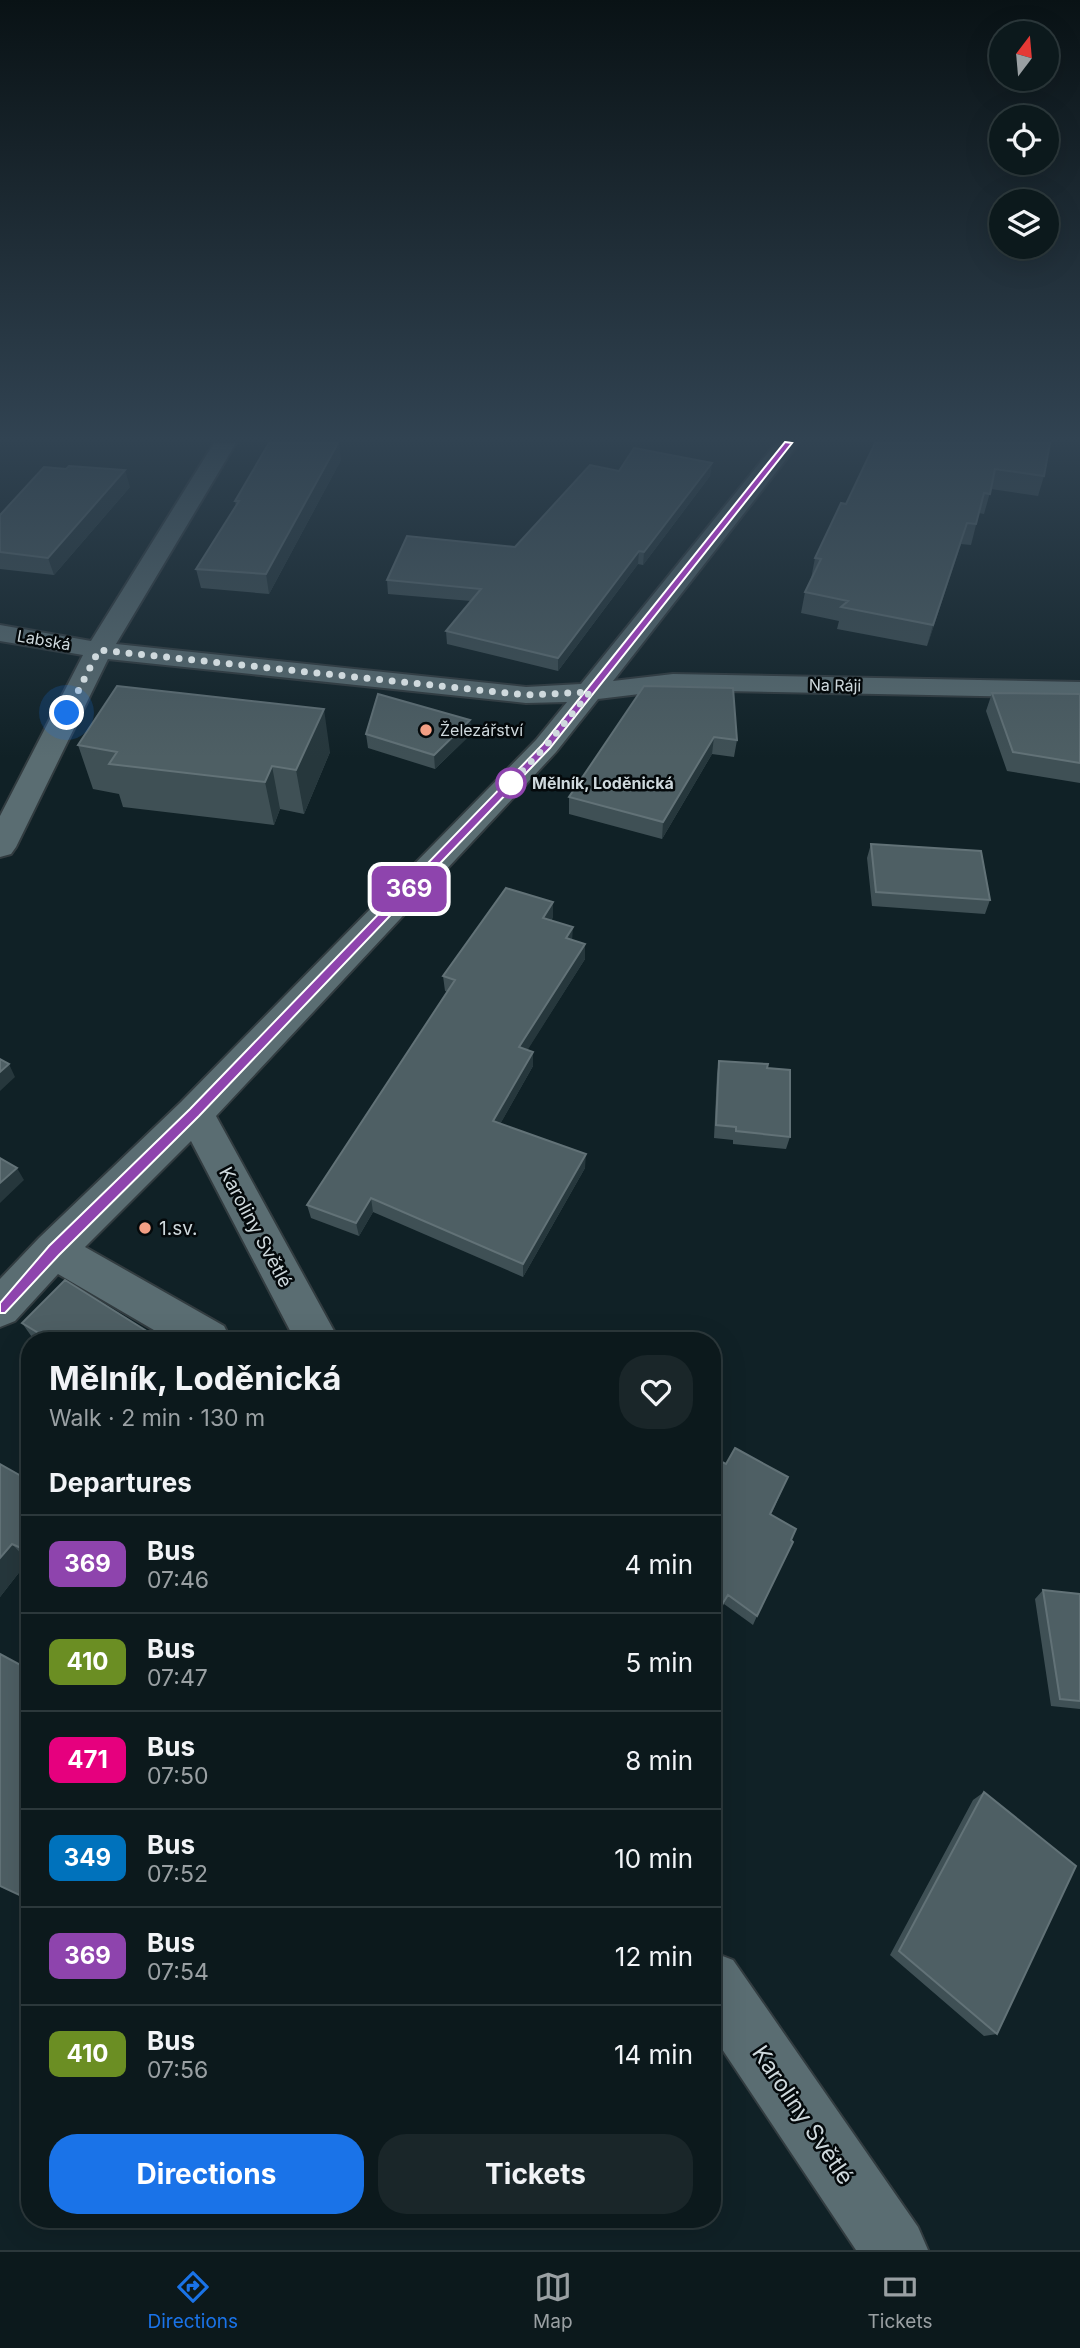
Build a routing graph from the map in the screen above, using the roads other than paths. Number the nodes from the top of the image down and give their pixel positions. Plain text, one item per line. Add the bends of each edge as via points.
1 (161, 548) edge
2 (705, 548) edge
3 (0, 633) edge
4 (99, 650) junction
5 (1080, 690) edge
6 (590, 692) junction
7 (0, 847) edge
8 (195, 1113) junction
9 (54, 1250) junction
10 (0, 1308) edge
11 (195, 1332) edge
12 (313, 1332) edge
13 (721, 1993) edge
14 (895, 2250) edge

1 - 4 street
2 - 6 street
3 - 4 street, Labská
4 - 6 street, Labská via 526,695
4 - 7 street
5 - 6 street, Na Ráji via 673,682
6 - 8 street via 546,746
8 - 9 street
8 - 12 street, Karoliny Světlé
9 - 10 street
9 - 11 street
13 - 14 street, Karoliny Světlé

